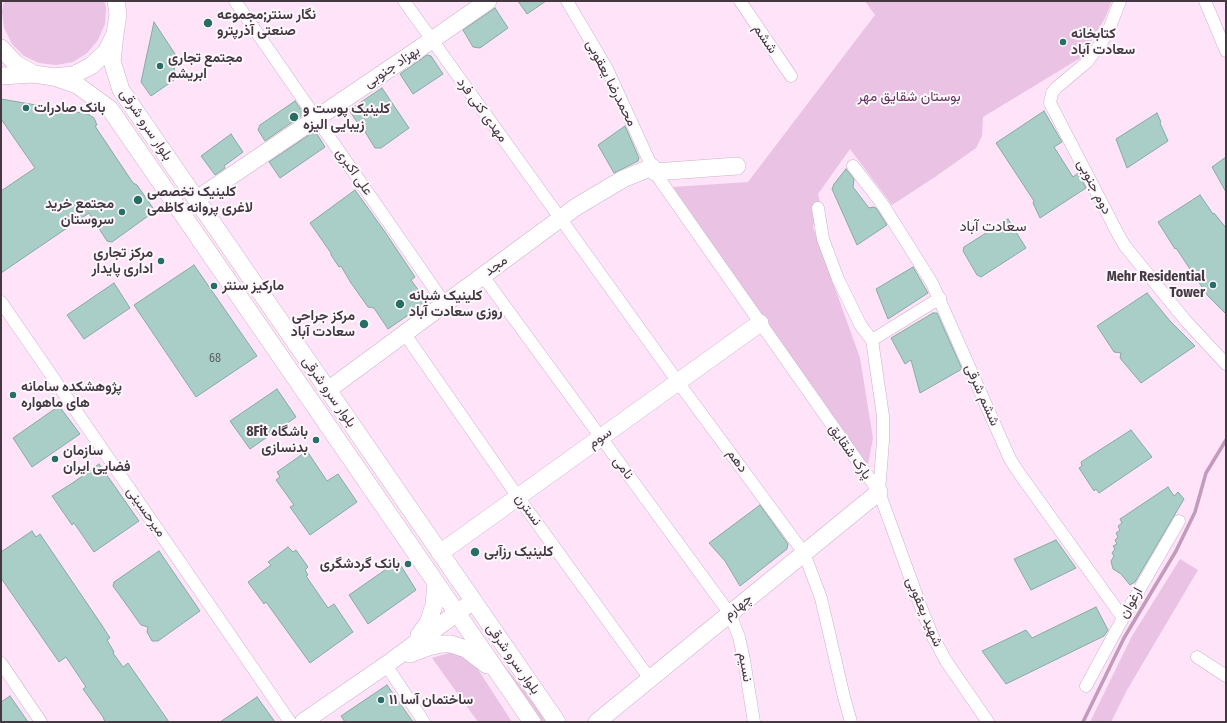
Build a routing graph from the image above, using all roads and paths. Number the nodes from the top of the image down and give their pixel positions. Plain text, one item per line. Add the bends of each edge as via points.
1 (235, 1) edge
2 (404, 1) edge
3 (488, 1) edge
4 (567, 1) edge
5 (740, 1) edge
6 (1120, 1) edge
7 (1205, 1) edge
8 (119, 5) edge
9 (115, 34) junction
10 (432, 40) junction
11 (1, 48) edge
12 (1226, 51) edge
13 (34, 74) junction
14 (1, 76) edge
15 (791, 76) dead end
16 (54, 77) junction
17 (316, 119) junction
18 (737, 166) dead end
19 (853, 166) dead end
20 (655, 172) junction
21 (197, 200) junction
22 (818, 208) dead end
23 (563, 223) junction
24 (485, 280) junction
25 (940, 298) junction
26 (1, 302) edge
27 (447, 307) junction
28 (760, 323) junction
29 (406, 337) junction
30 (872, 340) junction
31 (1226, 364) edge
32 (678, 382) junction
33 (330, 392) junction
34 (601, 438) junction
35 (879, 492) junction
36 (518, 497) junction
37 (1179, 521) dead end
38 (440, 553) junction
39 (804, 553) junction
40 (436, 583) junction
41 (473, 601) junction
42 (456, 612) junction
43 (730, 614) junction
44 (1123, 618) junction
45 (1197, 656) dead end
46 (1, 663) edge
47 (386, 665) junction
48 (500, 676) junction
49 (1226, 676) edge
50 (650, 679) junction
51 (1086, 686) dead end
52 (41, 722) edge
53 (290, 722) edge
54 (302, 722) edge
55 (424, 722) edge
56 (532, 722) edge
57 (557, 722) edge
58 (597, 722) edge
59 (754, 722) edge
60 (852, 722) edge
61 (988, 722) edge

1 - 17 street, علی اکبری
2 - 10 street, مهدی کنی فرد
3 - 10 street, بهزاد جنوبی
4 - 20 street, محمدرضا یعقوبی via 607,69
5 - 15 street, ششم
6 - 31 street, دوم جنوبی via 1102,43 1087,62 1056,88 1050,103 1125,246 1186,321
7 - 12 street
8 - 9 street, بلوار سرو شرقی
9 - 16 street via 106,52 91,66 73,75
9 - 21 street, بلوار سرو شرقی via 112,61 121,90
10 - 17 street, بهزاد جنوبی
10 - 23 street, مهدی کنی فرد
11 - 13 street via 16,64
13 - 14 street
13 - 16 street
16 - 40 street, بلوار سرو شرقی via 77,86 110,109
17 - 21 street, بهزاد جنوبی
17 - 27 street, علی اکبری
18 - 20 street, مجد
19 - 25 street, ششم شرقی via 883,205 923,266
20 - 23 street, مجد via 640,183
20 - 28 street, پارک شقایق
21 - 33 street, بلوار سرو شرقی
22 - 30 street, پارک شقایق via 823,239 838,280 861,326
23 - 24 street, مجد
23 - 32 street, دهم
24 - 27 street, مجد
24 - 34 street, نامی
25 - 30 street
25 - 44 street, ششم شرقی via 1010,459
26 - 53 street, میرحسینی
27 - 29 street, مجد
28 - 32 street, سوم
28 - 35 street, پارک شقایق
29 - 33 street, مجد
29 - 36 street, نسترن
30 - 35 street, پارک شقایق via 883,416
32 - 34 street, سوم
32 - 39 street, دهم
33 - 38 street, بلوار سرو شرقی
34 - 36 street, سوم
34 - 43 street, نامی
35 - 39 street, چهارم
35 - 61 street, شهید یعقوبی via 933,637 946,661
36 - 38 street, سوم
36 - 50 street, نسترن
37 - 44 street, ارغوان
38 - 41 street, بلوار سرو شرقی
39 - 43 street, چهارم
39 - 60 street, دهم via 821,598
40 - 42 street, بلوار سرو شرقی
40 - 47 street via 434,605 428,623 423,631
41 - 42 street
41 - 57 street, بلوار سرو شرقی
42 - 47 street
42 - 48 street, بلوار سرو شرقی
43 - 50 street, چهارم
43 - 59 street, نسیم via 739,637
44 - 51 street, ارغوان
45 - 49 street
46 - 52 street
47 - 48 street via 428,647 451,644 466,649
47 - 54 street
47 - 55 street
48 - 56 street, بلوار سرو شرقی
50 - 58 street, چهارم

